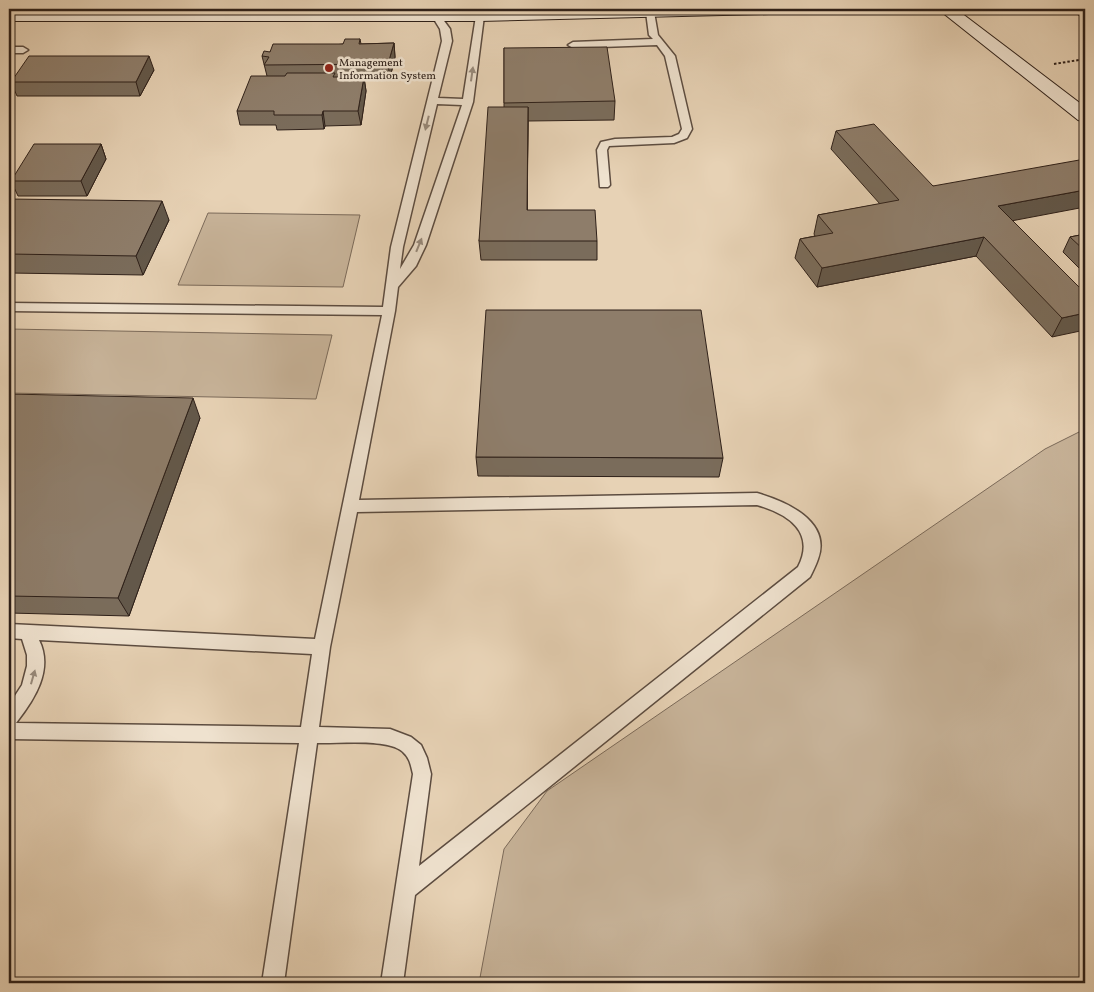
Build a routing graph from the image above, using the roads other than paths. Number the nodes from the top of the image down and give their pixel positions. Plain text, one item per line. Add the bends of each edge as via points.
1 (769, 9) edge
2 (946, 9) edge
3 (1081, 9) edge
4 (640, 11) edge
5 (190, 12) edge
6 (437, 12) edge
7 (1085, 12) edge
8 (9, 16) edge
9 (480, 16) junction
10 (658, 42) junction
11 (573, 44) dead end
12 (9, 50) edge
13 (23, 50) dead end
14 (432, 101) junction
15 (468, 102) junction
16 (1085, 116) edge
17 (604, 185) dead end
18 (393, 285) junction
19 (9, 307) edge
20 (388, 311) junction
21 (350, 506) junction
22 (9, 631) edge
23 (27, 632) junction
24 (322, 647) junction
25 (9, 718) edge
26 (9, 731) edge
27 (309, 736) junction
28 (406, 889) junction
29 (273, 983) edge
30 (392, 983) edge

1 - 4 street
2 - 16 street
3 - 7 street
4 - 9 street
4 - 10 lane
5 - 6 street
5 - 8 street
6 - 9 street
6 - 14 lane via 447,35
15 -> 9 lane
10 - 11 lane
10 - 17 lane via 670,56 686,132 674,140 605,144 602,150
12 - 13 lane
14 - 15 lane
14 -> 18 lane via 397,247
18 -> 15 lane via 410,266 420,245
18 - 20 lane
19 - 20 lane
20 - 21 lane
21 - 24 lane
21 - 28 lane via 757,499 786,508 797,517 806,527 813,551 804,572
22 - 23 lane
23 - 24 lane
25 -> 23 lane via 26,694 36,671 37,656
24 - 27 lane
26 - 27 lane
27 - 28 lane via 393,737 404,741 420,760 422,774
27 - 29 lane
28 - 30 lane

